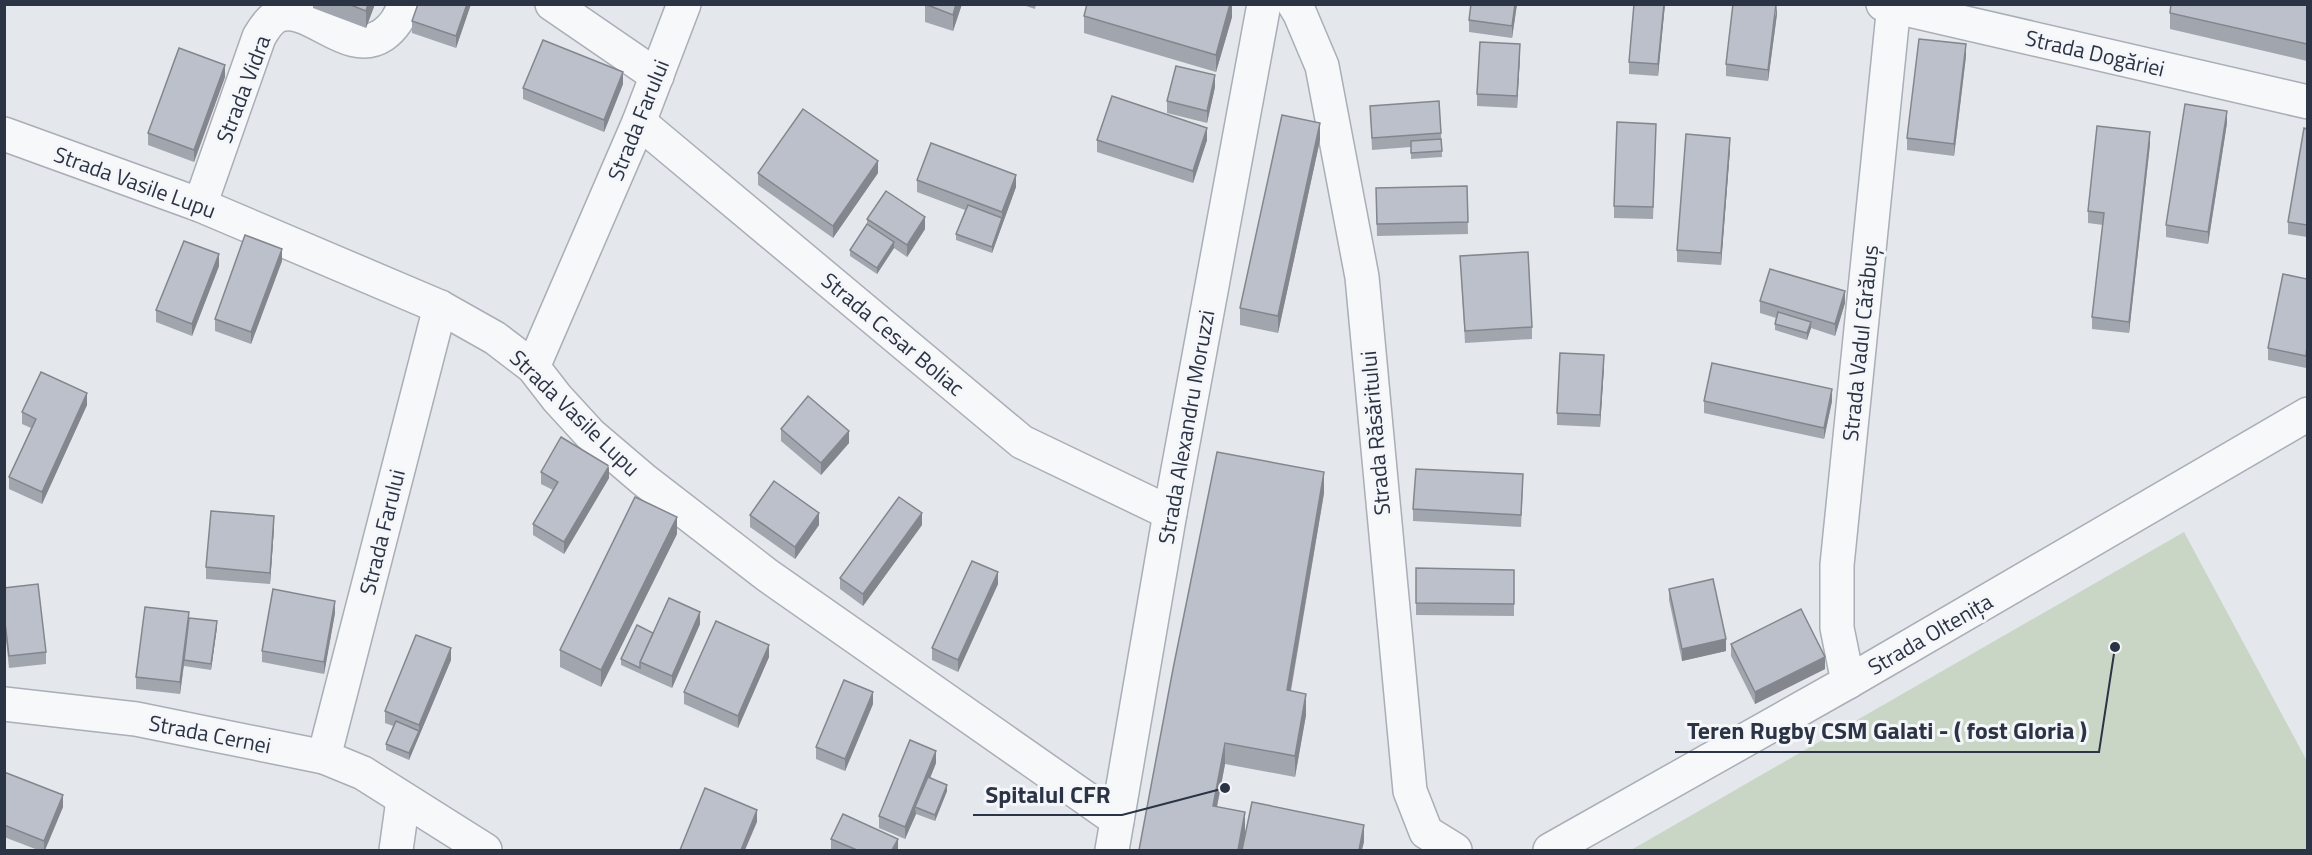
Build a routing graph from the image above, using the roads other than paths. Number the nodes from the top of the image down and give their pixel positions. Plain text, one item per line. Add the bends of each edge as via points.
1 (404, 4) edge
2 (552, 4) edge
3 (684, 4) edge
4 (1264, 4) edge
5 (1294, 4) edge
6 (1890, 5) edge
7 (657, 76) junction
8 (2307, 102) edge
9 (639, 122) junction
10 (4, 134) edge
11 (200, 205) junction
12 (440, 307) junction
13 (533, 367) junction
14 (2307, 414) edge
15 (1170, 513) junction
16 (1848, 682) junction
17 (4, 704) edge
18 (324, 757) junction
19 (404, 800) junction
20 (1114, 835) edge
21 (396, 850) edge
22 (485, 850) edge
23 (1455, 850) edge
24 (1550, 850) edge

1 - 11 street, Strada Vidra via 391,30 377,39 341,36 301,16 277,16 259,37
2 - 7 street
3 - 7 street, Strada Farului
4 - 15 street, Strada Alexandru Moruzzi
5 - 23 street, Strada Răsăritului via 1322,66 1362,277 1410,791 1426,832
6 - 8 street, Strada Dogăriei
6 - 16 street, Strada Vadul Cărăbuș via 1837,565 1837,628
7 - 9 street, Strada Farului
9 - 13 street, Strada Farului
9 - 15 street, Strada Cesar Boliac via 1022,442
10 - 11 street, Strada Vasile Lupu
11 - 12 street, Strada Vasile Lupu
12 - 13 street, Strada Vasile Lupu via 495,338
12 - 18 street, Strada Farului
13 - 20 street, Strada Vasile Lupu via 590,434 644,480
14 - 16 street, Strada Oltenița
15 - 20 street, Strada Alexandru Moruzzi
16 - 24 street, Strada Oltenița
17 - 18 street, Strada Cernei via 136,719
18 - 19 street, Strada Cernei via 363,773
19 - 21 street
19 - 22 street, Strada Cernei

